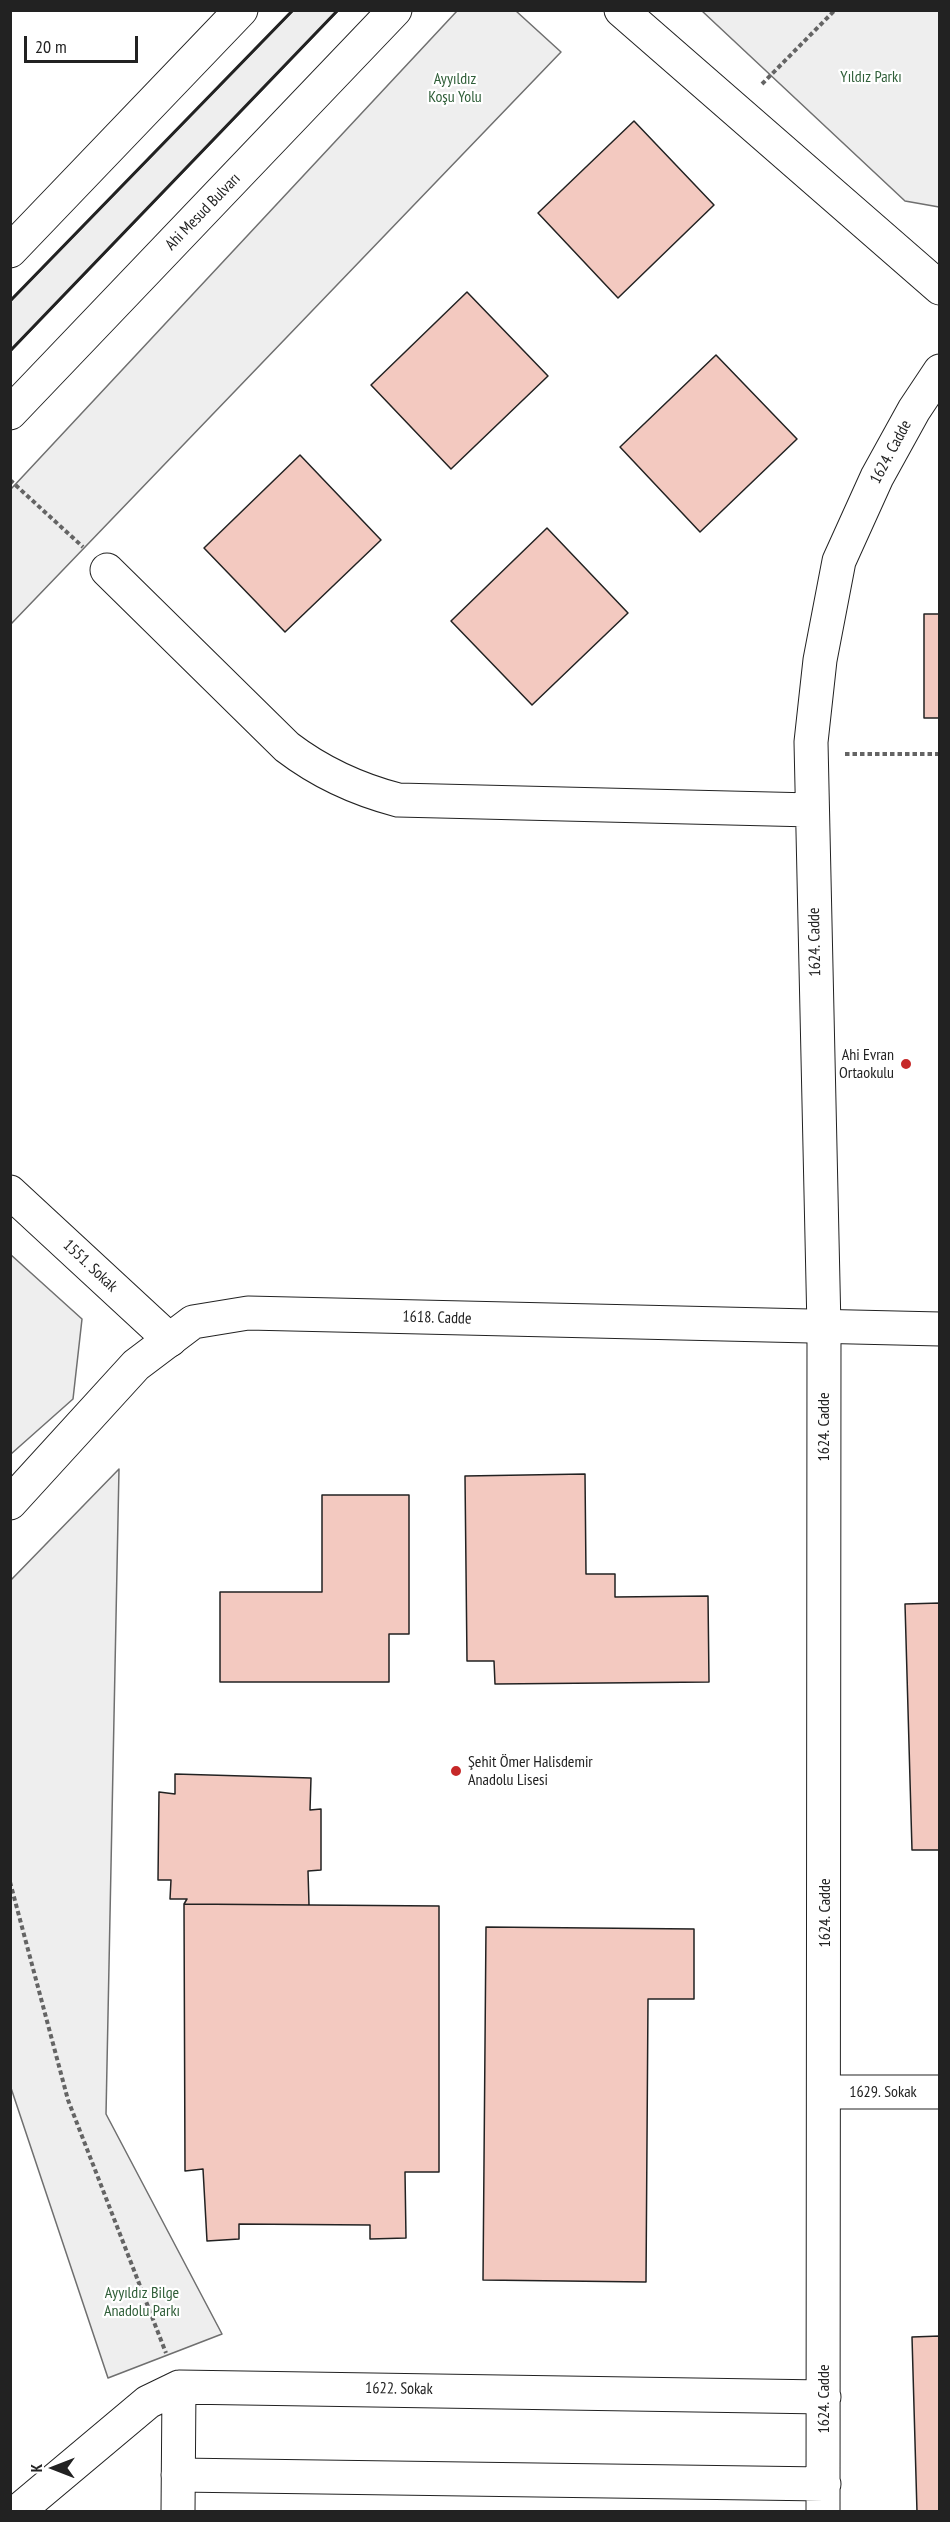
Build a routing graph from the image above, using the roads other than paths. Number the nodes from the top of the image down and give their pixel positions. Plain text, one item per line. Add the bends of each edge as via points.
1 (241, 10) edge
2 (395, 10) edge
3 (621, 10) edge
4 (10, 251) edge
5 (939, 288) edge
6 (939, 371) edge
7 (10, 413) edge
8 (107, 570) road end
9 (812, 810) junction
10 (10, 1192) edge
11 (824, 1328) junction
12 (939, 1329) edge
13 (170, 1340) junction
14 (10, 1503) edge
15 (826, 2092) junction
16 (939, 2092) edge
17 (179, 2387) junction
18 (824, 2397) junction
19 (178, 2475) junction
20 (824, 2498) edge
21 (17, 2511) edge
22 (178, 2511) edge

1 - 4 street
2 - 7 street, Ahi Mesud Bulvarı
3 - 5 street
6 - 9 street, 1624. Cadde via 877,477 839,561 820,660
8 - 9 street via 286,747 311,765 367,792 398,800
9 - 11 street, 1624. Cadde
10 - 13 street, 1551. Sokak
11 - 12 street, 1618. Cadde
11 - 13 street, 1618. Cadde via 248,1313 194,1322
11 - 15 street, 1624. Cadde
13 - 14 street, 1618. Cadde via 136,1365
15 - 16 street, 1629. Sokak
15 - 18 street, 1624. Cadde
17 - 18 street, 1622. Sokak
17 - 19 street
17 - 21 street, 1622. Sokak via 148,2402
18 - 20 street, 1624. Cadde
19 - 20 street
19 - 22 street

